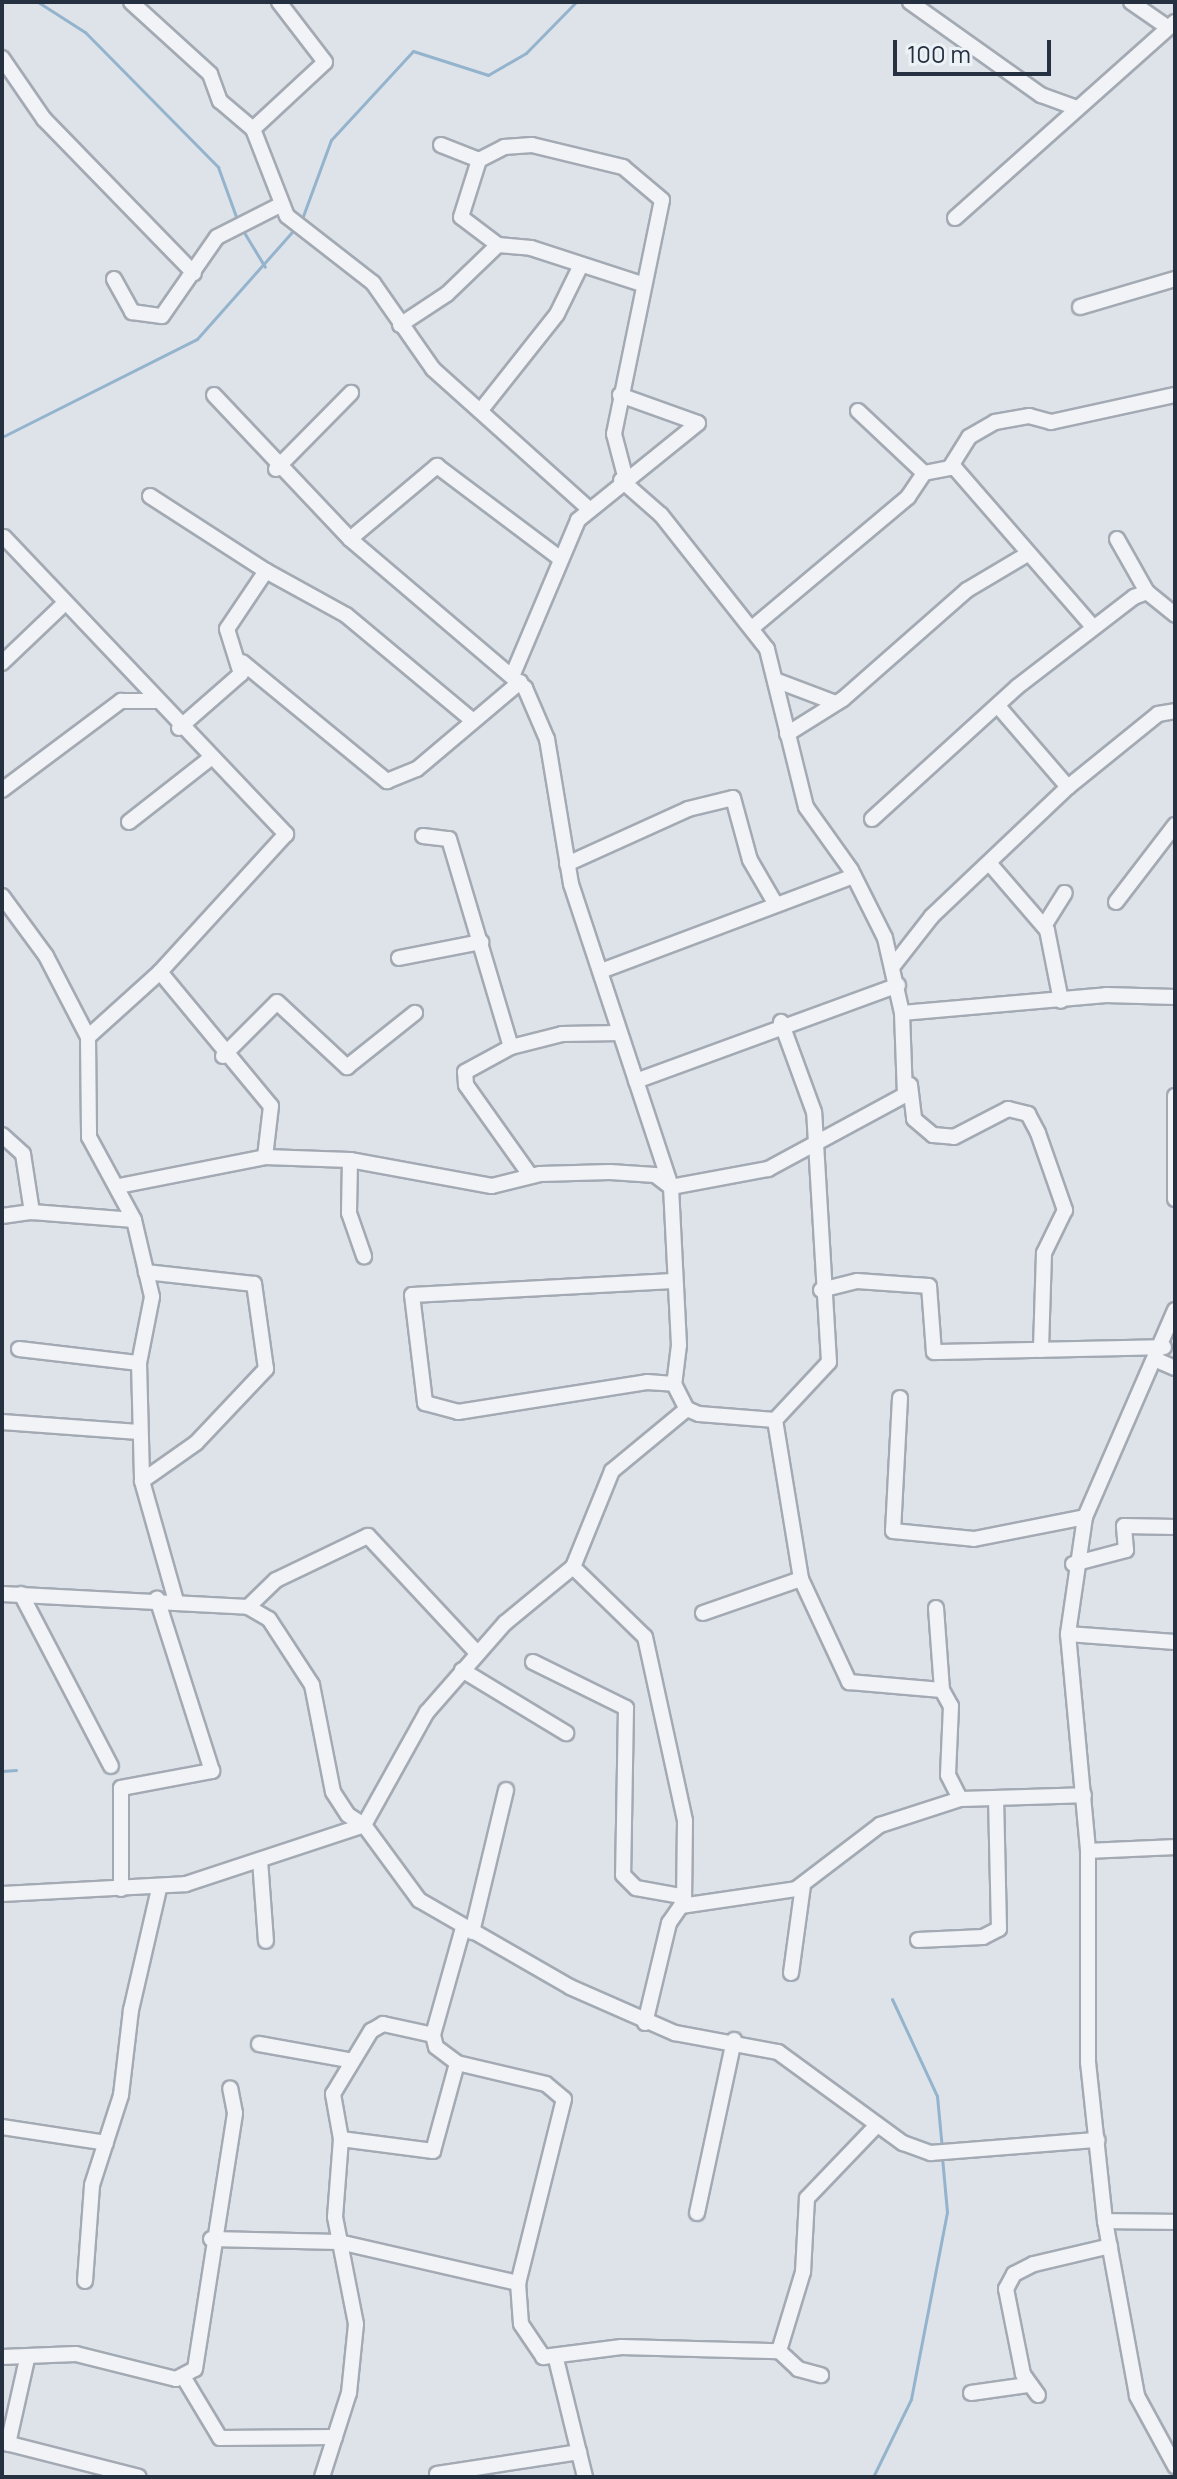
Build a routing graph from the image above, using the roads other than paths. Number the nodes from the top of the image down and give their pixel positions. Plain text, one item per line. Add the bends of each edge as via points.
1 (131, 2) edge
2 (279, 2) edge
3 (910, 2) edge
4 (1131, 2) edge
5 (1171, 24) edge
6 (2, 58) edge
7 (1076, 108) junction
8 (253, 129) junction
9 (441, 145) dead end
10 (479, 160) junction
11 (278, 206) junction
12 (955, 218) dead end
13 (498, 245) junction
14 (580, 267) junction
15 (194, 273) junction
16 (114, 279) dead end
17 (1175, 279) edge
18 (642, 284) junction
19 (1080, 307) dead end
20 (400, 325) junction
21 (351, 393) dead end
22 (214, 395) dead end
23 (620, 395) junction
24 (1175, 395) edge
25 (481, 410) junction
26 (858, 411) dead end
27 (951, 466) junction
28 (276, 469) junction
29 (924, 473) junction
30 (623, 478) junction
31 (150, 496) dead end
32 (590, 510) junction
33 (4, 537) edge
34 (350, 539) junction
35 (1117, 539) dead end
36 (1026, 555) junction
37 (561, 559) junction
38 (266, 571) junction
39 (1147, 592) junction
40 (64, 604) junction
41 (1175, 613) edge
42 (1093, 627) junction
43 (752, 628) junction
44 (242, 662) junction
45 (2, 663) edge
46 (516, 678) junction
47 (775, 680) junction
48 (155, 701) junction
49 (836, 703) junction
50 (998, 706) junction
51 (1175, 711) edge
52 (471, 719) junction
53 (179, 728) junction
54 (787, 734) junction
55 (212, 757) junction
56 (1068, 787) junction
57 (2, 790) edge
58 (872, 819) dead end
59 (129, 822) dead end
60 (1175, 825) edge
61 (423, 836) dead end
62 (567, 864) junction
63 (990, 864) junction
64 (854, 876) junction
65 (1065, 893) dead end
66 (2, 896) edge
67 (1116, 902) dead end
68 (775, 903) junction
69 (1044, 926) junction
70 (481, 942) junction
71 (399, 958) dead end
72 (893, 966) junction
73 (601, 971) junction
74 (160, 972) junction
75 (898, 985) junction
76 (1175, 997) edge
77 (1061, 1001) junction
78 (415, 1013) dead end
79 (902, 1013) junction
80 (781, 1022) junction
81 (620, 1033) junction
82 (88, 1037) junction
83 (511, 1047) junction
84 (223, 1056) junction
85 (636, 1081) junction
86 (910, 1085) junction
87 (1175, 1096) edge
88 (897, 1102) junction
89 (912, 1108) junction
90 (2, 1135) edge
91 (817, 1141) junction
92 (265, 1157) junction
93 (350, 1160) junction
94 (530, 1175) junction
95 (119, 1186) junction
96 (671, 1187) junction
97 (1175, 1199) edge
98 (32, 1212) junction
99 (2, 1216) edge
100 (134, 1220) junction
101 (364, 1256) dead end
102 (146, 1272) junction
103 (673, 1281) junction
104 (821, 1290) junction
105 (1175, 1311) edge
106 (19, 1349) dead end
107 (1041, 1350) junction
108 (1161, 1354) junction
109 (139, 1363) junction
110 (1175, 1368) edge
111 (674, 1384) junction
112 (900, 1398) dead end
113 (687, 1409) junction
114 (775, 1420) junction
115 (2, 1422) edge
116 (139, 1432) junction
117 (142, 1481) junction
118 (1085, 1517) junction
119 (1175, 1527) edge
120 (1073, 1564) junction
121 (573, 1567) junction
122 (801, 1579) junction
123 (2, 1594) edge
124 (21, 1594) junction
125 (157, 1599) junction
126 (176, 1601) junction
127 (248, 1607) junction
128 (936, 1608) dead end
129 (703, 1613) dead end
130 (1068, 1634) junction
131 (1175, 1642) edge
132 (477, 1653) junction
133 (533, 1662) dead end
134 (462, 1670) junction
135 (942, 1690) junction
136 (566, 1733) dead end
137 (111, 1766) dead end
138 (506, 1790) dead end
139 (1084, 1795) junction
140 (960, 1799) junction
141 (996, 1800) junction
142 (364, 1825) junction
143 (1175, 1847) edge
144 (1088, 1851) junction
145 (260, 1860) junction
146 (803, 1885) junction
147 (121, 1889) junction
148 (159, 1889) junction
149 (2, 1894) edge
150 (682, 1900) junction
151 (467, 1930) junction
152 (918, 1940) dead end
153 (266, 1941) dead end
154 (791, 1973) dead end
155 (645, 2023) junction
156 (433, 2035) junction
157 (734, 2040) junction
158 (259, 2044) dead end
159 (348, 2060) junction
160 (457, 2063) junction
161 (230, 2088) dead end
162 (877, 2125) junction
163 (2, 2127) edge
164 (341, 2139) junction
165 (1097, 2140) junction
166 (106, 2143) junction
167 (697, 2213) dead end
168 (1105, 2221) junction
169 (1175, 2222) edge
170 (211, 2239) junction
171 (339, 2242) junction
172 (1110, 2246) junction
173 (85, 2281) dead end
174 (518, 2283) junction
175 (779, 2351) junction
176 (2, 2357) edge
177 (27, 2359) junction
178 (556, 2359) junction
179 (821, 2375) dead end
180 (184, 2378) junction
181 (971, 2393) dead end
182 (335, 2437) junction
183 (5, 2443) edge
184 (579, 2452) junction
185 (1173, 2464) edge
186 (437, 2474) dead end
187 (482, 2474) edge
188 (139, 2477) edge
189 (322, 2477) edge
190 (585, 2477) edge

1 - 8 street via 210,74 220,101
2 - 8 street via 325,62
3 - 7 street via 1041,95
4 - 5 street
5 - 7 street
6 - 15 street via 44,119
7 - 12 street
8 - 11 street
9 - 10 street
10 - 13 street via 461,217
10 - 18 street via 504,147 532,145 637,176 662,200 663,214
11 - 15 street via 217,237
11 - 20 street via 373,283
13 - 14 street via 531,248
13 - 20 street via 447,294
14 - 18 street
14 - 25 street via 557,314
15 - 16 street via 162,316 147,319 132,312
17 - 19 street
18 - 23 street
20 - 25 street via 433,369
21 - 28 street
22 - 28 street
23 - 30 street via 614,434
23 - 30 street via 699,420
24 - 27 street via 1051,422 1029,416 995,422 969,437
25 - 32 street
26 - 29 street
27 - 29 street
27 - 36 street
28 - 34 street
29 - 43 street via 908,497
30 - 32 street
30 - 43 street via 661,515
31 - 38 street
32 - 37 street
33 - 40 street
34 - 37 street via 437,466
34 - 46 street
35 - 39 street
36 - 42 street
36 - 49 street via 967,590
37 - 46 street
38 - 44 street via 227,629
38 - 52 street via 346,615
39 - 41 street
39 - 42 street
40 - 45 street
40 - 48 street
42 - 50 street
43 - 47 street via 767,649
44 - 52 street via 387,781 417,769
44 - 53 street via 232,685
46 - 52 street
46 - 62 street via 547,739
47 - 49 street
47 - 54 street
48 - 53 street
48 - 57 street via 121,701
49 - 54 street
50 - 56 street
50 - 58 street
51 - 56 street via 1165,709
53 - 55 street
54 - 64 street via 806,807
55 - 59 street
55 - 74 street via 286,834
56 - 63 street
60 - 67 street
61 - 70 street via 449,839
62 - 68 street via 688,809 733,798 750,860
62 - 73 street
63 - 69 street
63 - 72 street
64 - 68 street via 833,890
64 - 72 street
65 - 69 street
66 - 82 street via 46,956
68 - 73 street
69 - 77 street
70 - 71 street
70 - 83 street
72 - 75 street
73 - 81 street
74 - 82 street
74 - 84 street
75 - 79 street
75 - 80 street
76 - 77 street
77 - 79 street
78 - 84 street via 347,1067 277,1002
79 - 86 street
80 - 85 street
80 - 91 street via 803,1067
81 - 83 street via 562,1034
81 - 85 street
82 - 95 street via 89,1137
83 - 94 street via 471,1065 466,1085
84 - 92 street via 271,1106
85 - 96 street
86 - 88 street
86 - 89 street
87 - 97 street
88 - 89 street
88 - 91 street
89 - 107 street via 925,1131 945,1139 1008,1109 1028,1114 1065,1210 1041,1267
90 - 98 street via 23,1154
91 - 96 street via 768,1169
91 - 104 street
92 - 93 street
92 - 95 street
93 - 94 street via 492,1186
93 - 101 street via 349,1213
94 - 96 street via 655,1175
95 - 100 street
96 - 103 street
98 - 99 street
98 - 100 street
100 - 102 street
102 - 109 street via 149,1333
102 - 117 street via 254,1284 266,1369 196,1443
103 - 111 street
103 - 111 street via 412,1295 417,1376 432,1410
104 - 107 street via 857,1281 929,1286 934,1352
104 - 114 street via 828,1368
105 - 108 street
106 - 109 street
107 - 108 street
108 - 110 street
108 - 118 street
109 - 116 street
111 - 113 street
112 - 118 street via 893,1531 974,1539
113 - 114 street
113 - 121 street via 612,1471
114 - 122 street
115 - 116 street
116 - 117 street
117 - 126 street
118 - 120 street
119 - 120 street via 1124,1526 1126,1550
120 - 130 street
121 - 132 street
121 - 150 street via 645,1637 685,1821
122 - 129 street
122 - 135 street via 849,1682
123 - 124 street
124 - 125 street
124 - 137 street
125 - 126 street
125 - 147 street via 212,1771 121,1788
126 - 127 street
127 - 132 street via 276,1580 368,1536
127 - 142 street via 290,1641 312,1685 333,1792
128 - 135 street
130 - 131 street
130 - 139 street
132 - 134 street
133 - 150 street via 626,1708 623,1875 636,1888
134 - 136 street
134 - 142 street via 427,1712
135 - 140 street via 951,1706 948,1775
138 - 151 street
139 - 141 street
139 - 144 street
140 - 141 street
140 - 146 street via 880,1825
141 - 152 street via 999,1929 983,1937
142 - 145 street
142 - 151 street via 419,1900
143 - 144 street
144 - 165 street via 1088,2062
145 - 148 street
145 - 153 street
146 - 150 street
146 - 154 street
147 - 148 street
147 - 149 street
148 - 166 street via 131,2010 128,2066
150 - 155 street via 669,1923
151 - 155 street
151 - 156 street
155 - 157 street
156 - 159 street via 383,2024
156 - 160 street via 444,2057
157 - 162 street via 778,2052
157 - 167 street
158 - 159 street
159 - 164 street via 333,2094
160 - 164 street via 433,2151
160 - 174 street via 546,2084 564,2099
161 - 170 street via 235,2113
162 - 165 street via 931,2153
162 - 175 street via 807,2198 803,2272
163 - 166 street
164 - 171 street
165 - 168 street
166 - 173 street via 92,2185
168 - 169 street
168 - 172 street
170 - 171 street
170 - 180 street via 201,2357
171 - 174 street
171 - 182 street via 356,2324 349,2393
172 - 181 street via 1073,2250 1014,2274 1006,2304 1033,2390
172 - 185 street via 1137,2396
174 - 178 street via 521,2324 532,2350
175 - 178 street via 621,2347
175 - 179 street via 798,2369
176 - 177 street
177 - 180 street via 76,2354 144,2376
177 - 183 street
178 - 184 street
180 - 182 street via 220,2438
182 - 189 street
183 - 188 street
184 - 187 street
184 - 190 street
186 - 187 street

